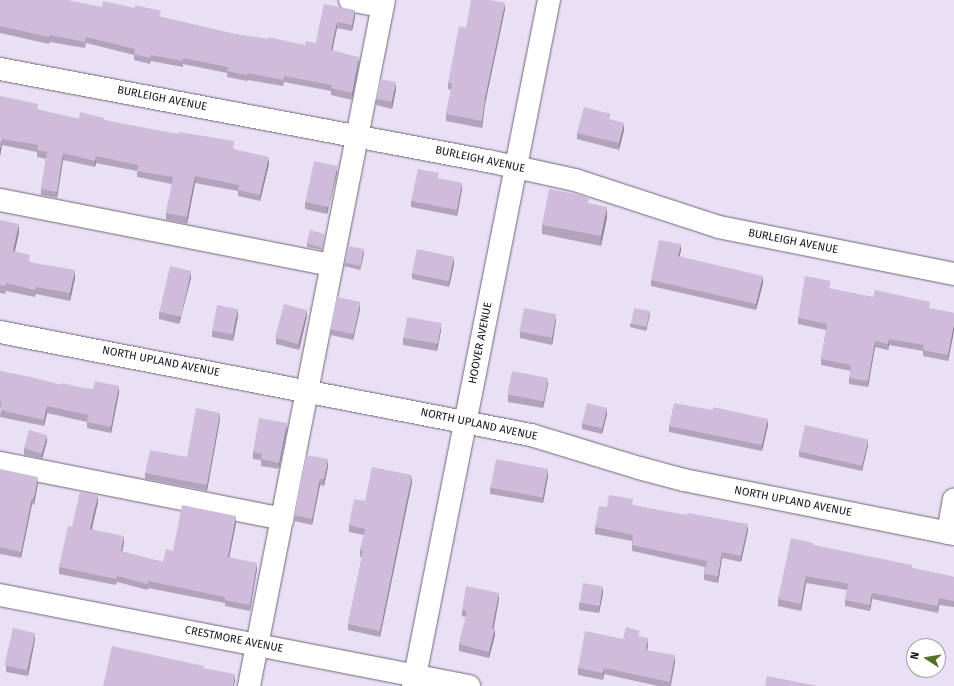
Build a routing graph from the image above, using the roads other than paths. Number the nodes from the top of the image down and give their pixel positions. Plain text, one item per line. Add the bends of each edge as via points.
1 (350, 0) edge
2 (549, 0) edge
3 (383, 3) edge
4 (0, 69) edge
5 (358, 136) junction
6 (516, 167) junction
7 (0, 200) edge
8 (332, 265) junction
9 (954, 274) edge
10 (0, 332) edge
11 (307, 390) junction
12 (465, 421) junction
13 (0, 463) edge
14 (954, 500) edge
15 (282, 519) junction
16 (951, 533) edge
17 (0, 595) edge
18 (258, 645) junction
19 (414, 681) edge
20 (250, 686) edge
21 (469, 686) edge

1 - 3 street
2 - 6 street, HOOVER AVENUE
3 - 5 street
4 - 5 street, BURLEIGH AVENUE
5 - 6 street, BURLEIGH AVENUE
5 - 8 street
6 - 9 street, BURLEIGH AVENUE via 575,180 719,227
6 - 12 street, HOOVER AVENUE
7 - 8 street
8 - 11 street
10 - 11 street, NORTH UPLAND AVENUE
11 - 12 street, NORTH UPLAND AVENUE
11 - 15 street
12 - 16 street, NORTH UPLAND AVENUE via 532,435 684,480
12 - 19 street, HOOVER AVENUE
13 - 15 street
14 - 16 street
15 - 18 street
17 - 18 street, CRESTMORE AVENUE
18 - 19 street, CRESTMORE AVENUE
18 - 20 street
19 - 21 street, CRESTMORE AVENUE

